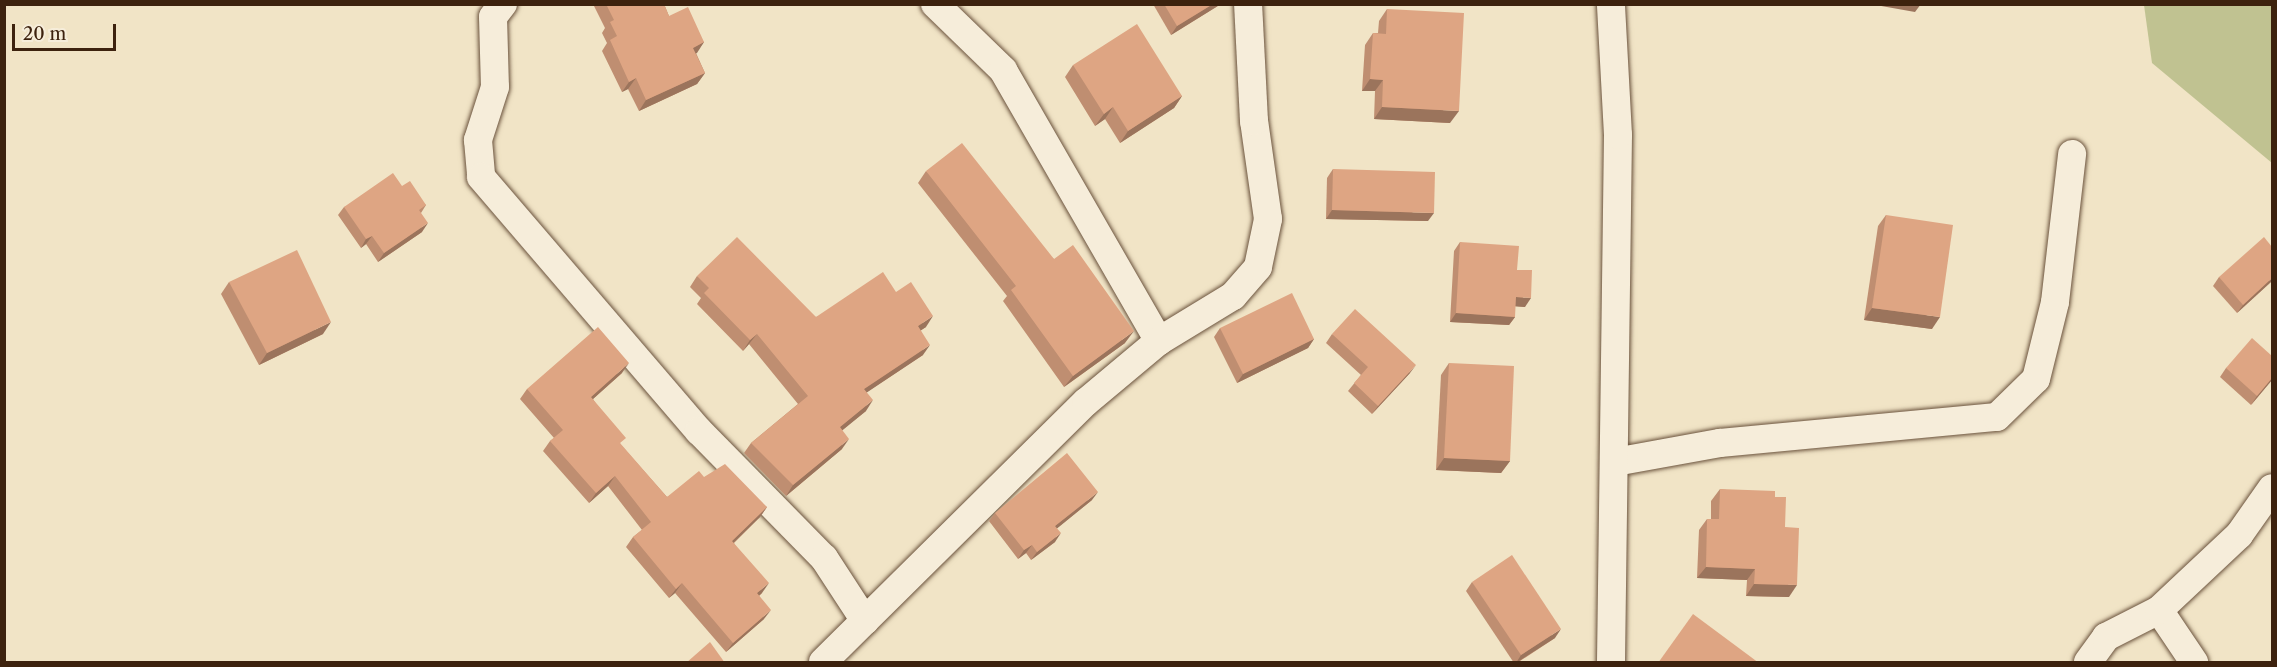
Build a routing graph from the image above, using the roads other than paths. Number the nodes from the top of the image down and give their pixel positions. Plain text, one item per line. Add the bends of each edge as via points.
1 (502, 4) edge
2 (935, 4) edge
3 (1248, 4) edge
4 (1611, 4) edge
5 (2072, 154) dead end
6 (1159, 341) junction
7 (1615, 462) junction
8 (2272, 488) edge
9 (2159, 610) junction
10 (865, 621) junction
11 (823, 663) edge
12 (1611, 663) edge
13 (2088, 663) edge
14 (2194, 663) edge

1 - 10 street via 493,17 495,87 478,140 481,177 699,431 825,558
2 - 6 street via 1003,70
3 - 6 street via 1254,121 1268,219 1258,267 1233,296
4 - 7 street via 1618,135
5 - 7 street via 2055,302 2036,379 1998,417 1720,443
6 - 10 street via 1086,402
7 - 12 street
8 - 9 street via 2239,535
9 - 13 street via 2106,637
9 - 14 street
10 - 11 street

